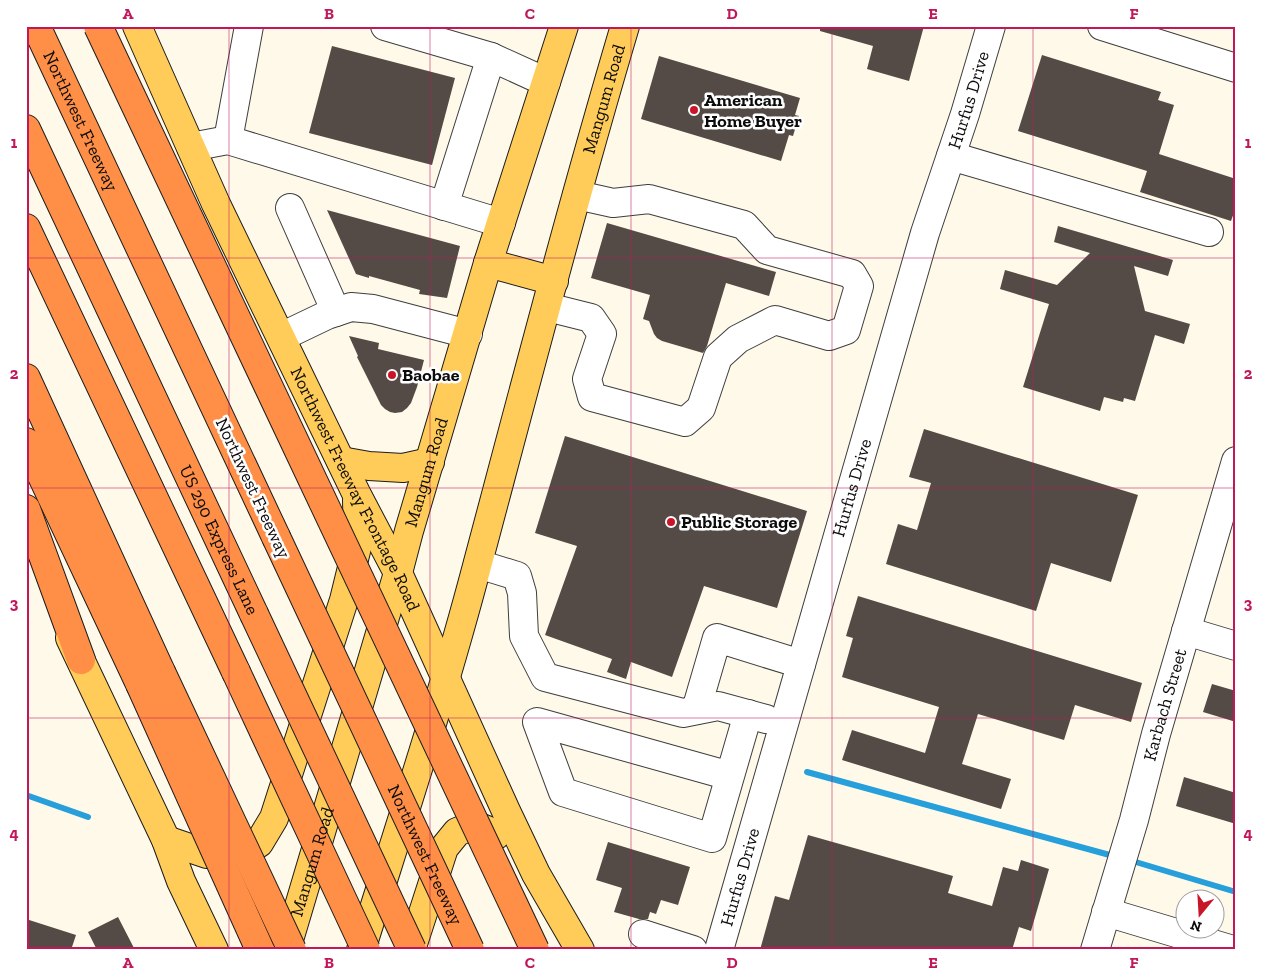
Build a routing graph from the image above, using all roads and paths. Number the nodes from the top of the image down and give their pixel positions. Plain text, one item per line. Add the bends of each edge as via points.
1 (36, 26) edge
2 (98, 26) edge
3 (248, 26) edge
4 (385, 26) edge
5 (564, 26) edge
6 (625, 26) edge
7 (991, 26) edge
8 (1102, 26) edge
9 (142, 28) edge
10 (491, 57) junction
11 (1236, 68) edge
12 (546, 82) junction
13 (26, 130) edge
14 (228, 140) junction
15 (191, 147) junction
16 (951, 156) junction
17 (577, 196) junction
18 (444, 206) junction
19 (290, 208) dead end
20 (501, 223) junction
21 (26, 228) edge
22 (1209, 232) dead end
23 (488, 264) junction
24 (550, 294) junction
25 (336, 312) junction
26 (468, 334) junction
27 (281, 337) junction
28 (26, 378) edge
29 (26, 442) edge
30 (341, 461) junction
31 (1236, 461) edge
32 (430, 462) junction
33 (1232, 492) edge
34 (357, 495) junction
35 (26, 509) edge
36 (26, 550) edge
37 (478, 564) junction
38 (398, 573) junction
39 (1186, 631) junction
40 (1236, 646) edge
41 (81, 660) junction
42 (801, 664) junction
43 (446, 678) junction
44 (696, 710) junction
45 (748, 714) junction
46 (784, 724) junction
47 (730, 776) junction
48 (166, 840) junction
49 (536, 874) junction
50 (1106, 912) junction
51 (643, 934) dead end
52 (214, 950) edge
53 (260, 950) edge
54 (286, 950) edge
55 (292, 950) edge
56 (361, 950) edge
57 (366, 950) edge
58 (411, 950) edge
59 (470, 950) edge
60 (535, 950) edge
61 (580, 950) edge
62 (693, 950) edge
63 (719, 950) edge
64 (1095, 950) edge
65 (1234, 950) edge

1 - 59 highway, Northwest Freeway, bridge
2 - 60 highway, bridge
3 - 14 street
4 - 10 street
5 - 12 main road, Mangum Road
6 - 17 main road, Mangum Road
7 - 16 street, Hurfus Drive
8 - 11 street
9 - 15 main road, Northwest Freeway Frontage Road
10 - 12 street
10 - 18 street
12 - 20 main road, Mangum Road
13 - 58 highway, US 290 Express Lane, bridge
14 - 15 street
14 - 18 street
15 - 27 main road, Northwest Freeway Frontage Road
16 - 22 street
16 - 42 street, Hurfus Drive via 925,234
17 - 24 main road, Mangum Road
17 - 24 street via 613,203 650,199 744,225 768,250 852,274 859,286 846,330 829,336 775,320 738,339 718,357 701,408 685,422 592,397 587,379 602,334 590,318
18 - 20 street
19 - 25 street
20 - 23 main road, Mangum Road
21 - 57 highway, bridge
23 - 24 main road
23 - 26 main road, Mangum Road
24 - 37 main road, Mangum Road
25 - 26 street via 351,307 373,309
25 - 27 street
26 - 32 main road, Mangum Road
27 - 30 main road, Northwest Freeway Frontage Road
28 - 55 highway, bridge
29 - 53 highway, bridge
30 - 32 main road via 402,468
30 - 34 main road, Northwest Freeway Frontage Road
31 - 33 street, Karbach Street
32 - 38 main road, Mangum Road
33 - 39 street, Karbach Street
34 - 38 main road, Northwest Freeway Frontage Road
34 - 48 main road via 358,543 344,600 274,818 259,843 240,854 207,854
35 - 41 highway
36 - 41 main road
37 - 43 main road, Mangum Road
37 - 44 street via 516,576 522,593 524,636 545,677 682,713
38 - 43 main road, Northwest Freeway Frontage Road
38 - 54 main road, Mangum Road
39 - 40 street
39 - 50 street, Karbach Street
41 - 48 main road
42 - 44 street via 717,638
42 - 46 street, Hurfus Drive
43 - 49 main road, Northwest Freeway Frontage Road
43 - 56 main road, Mangum Road
44 - 45 street via 718,706
45 - 46 street
45 - 47 street
46 - 63 street, Hurfus Drive
47 - 47 street via 712,838 563,792 537,722
48 - 52 main road via 181,881
49 - 58 main road via 489,831 474,825 457,832 444,848
49 - 61 main road, Northwest Freeway Frontage Road
50 - 64 street, Karbach Street
50 - 65 street
51 - 62 street

